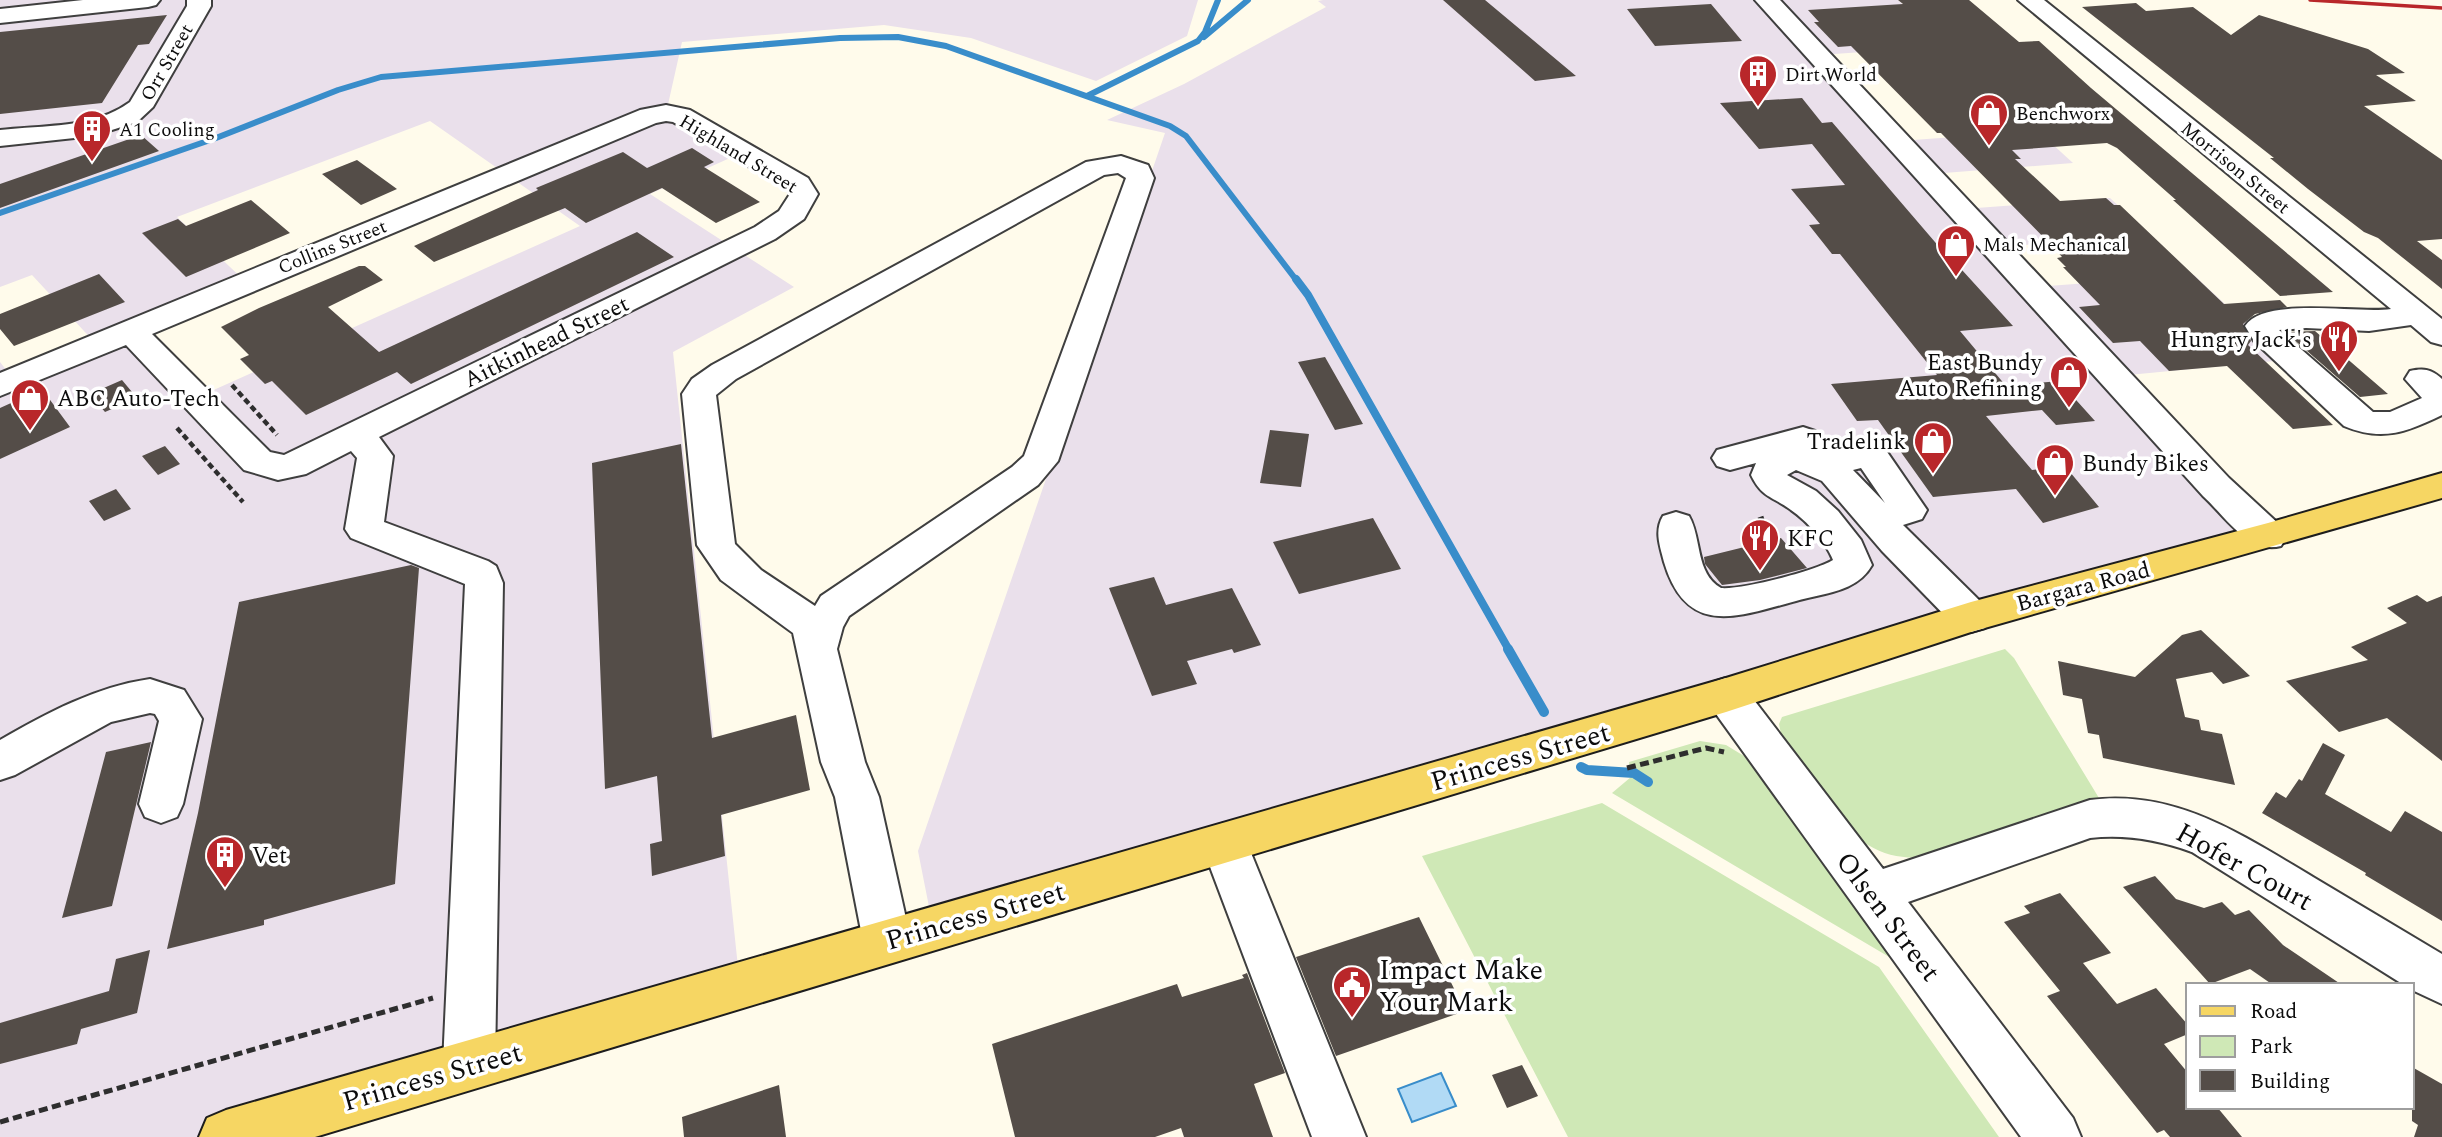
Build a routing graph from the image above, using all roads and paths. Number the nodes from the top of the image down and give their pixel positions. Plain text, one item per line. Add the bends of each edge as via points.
1 (148, 0) edge
2 (199, 0) edge
3 (1767, 0) edge
4 (2030, 0) edge
5 (0, 16) edge
6 (666, 113) joint
7 (0, 138) edge
8 (803, 199) joint
9 (2430, 325) edge
10 (130, 330) junction
11 (2424, 381) dead end
12 (0, 385) edge
13 (232, 385) dead end
14 (177, 428) dead end
15 (357, 435) junction
16 (279, 453) junction
17 (1730, 458) dead end
18 (1830, 468) junction
19 (2442, 485) edge
20 (243, 502) dead end
21 (1764, 518) dead end
22 (1676, 526) dead end
23 (2268, 536) junction
24 (1773, 537) dead end
25 (1971, 617) junction
26 (818, 647) junction
27 (1726, 695) junction
28 (1772, 758) junction
29 (0, 762) edge
30 (1627, 768) dead end
31 (161, 803) dead end
32 (1224, 843) junction
33 (1872, 894) junction
34 (887, 941) junction
35 (2442, 981) edge
36 (472, 987) junction
37 (469, 1064) junction
38 (0, 1122) edge
39 (226, 1137) edge
40 (1339, 1137) edge
41 (2054, 1137) edge

1 - 5 street
2 - 7 street, Orr Street via 140,107 125,118 89,128
3 - 23 street via 2216,487
4 - 9 street, Morrison Street
6 - 8 street, Highland Street via 681,116 798,184
6 - 10 street, Collins Street via 641,119
8 - 15 street, Aitkinhead Street via 793,215 765,233
9 - 11 street via 2327,317 2261,326 2357,415 2425,392
10 - 12 street, Collins Street
10 - 16 street via 257,461
13 - 16 path
14 - 20 path
15 - 16 street, Aitkinhead Street via 306,460
15 - 36 street via 375,456 364,529 474,571 484,583
17 - 18 street via 1802,439
18 - 22 street via 1808,459 1788,458 1773,465 1769,475 1774,485 1808,504 1851,553 1853,565 1836,575 1732,604 1712,602 1689,583
18 - 25 street
19 - 23 main road, Bargara Road
21 - 24 path via 1758,520
23 - 25 main road, Bargara Road
25 - 27 main road, Bargara Road
26 - 26 street via 823,625 835,606 1040,461 1140,178 1138,171 1112,164 1096,167 724,372 699,394 716,545 722,558 812,626
26 - 34 street via 843,762 857,797
27 - 28 street, Olsen Street
27 - 32 main road, Princess Street
28 - 30 path via 1739,766 1719,749 1706,748
28 - 33 street, Olsen Street
29 - 31 street via 96,709 155,697 177,708 180,719
32 - 34 main road, Princess Street
32 - 40 street
33 - 35 street, Hofer Court via 2090,819 2113,816 2161,821 2207,838
33 - 41 street, Olsen Street
34 - 37 main road, Princess Street
36 - 37 street
36 - 38 path
37 - 39 main road, Princess Street

